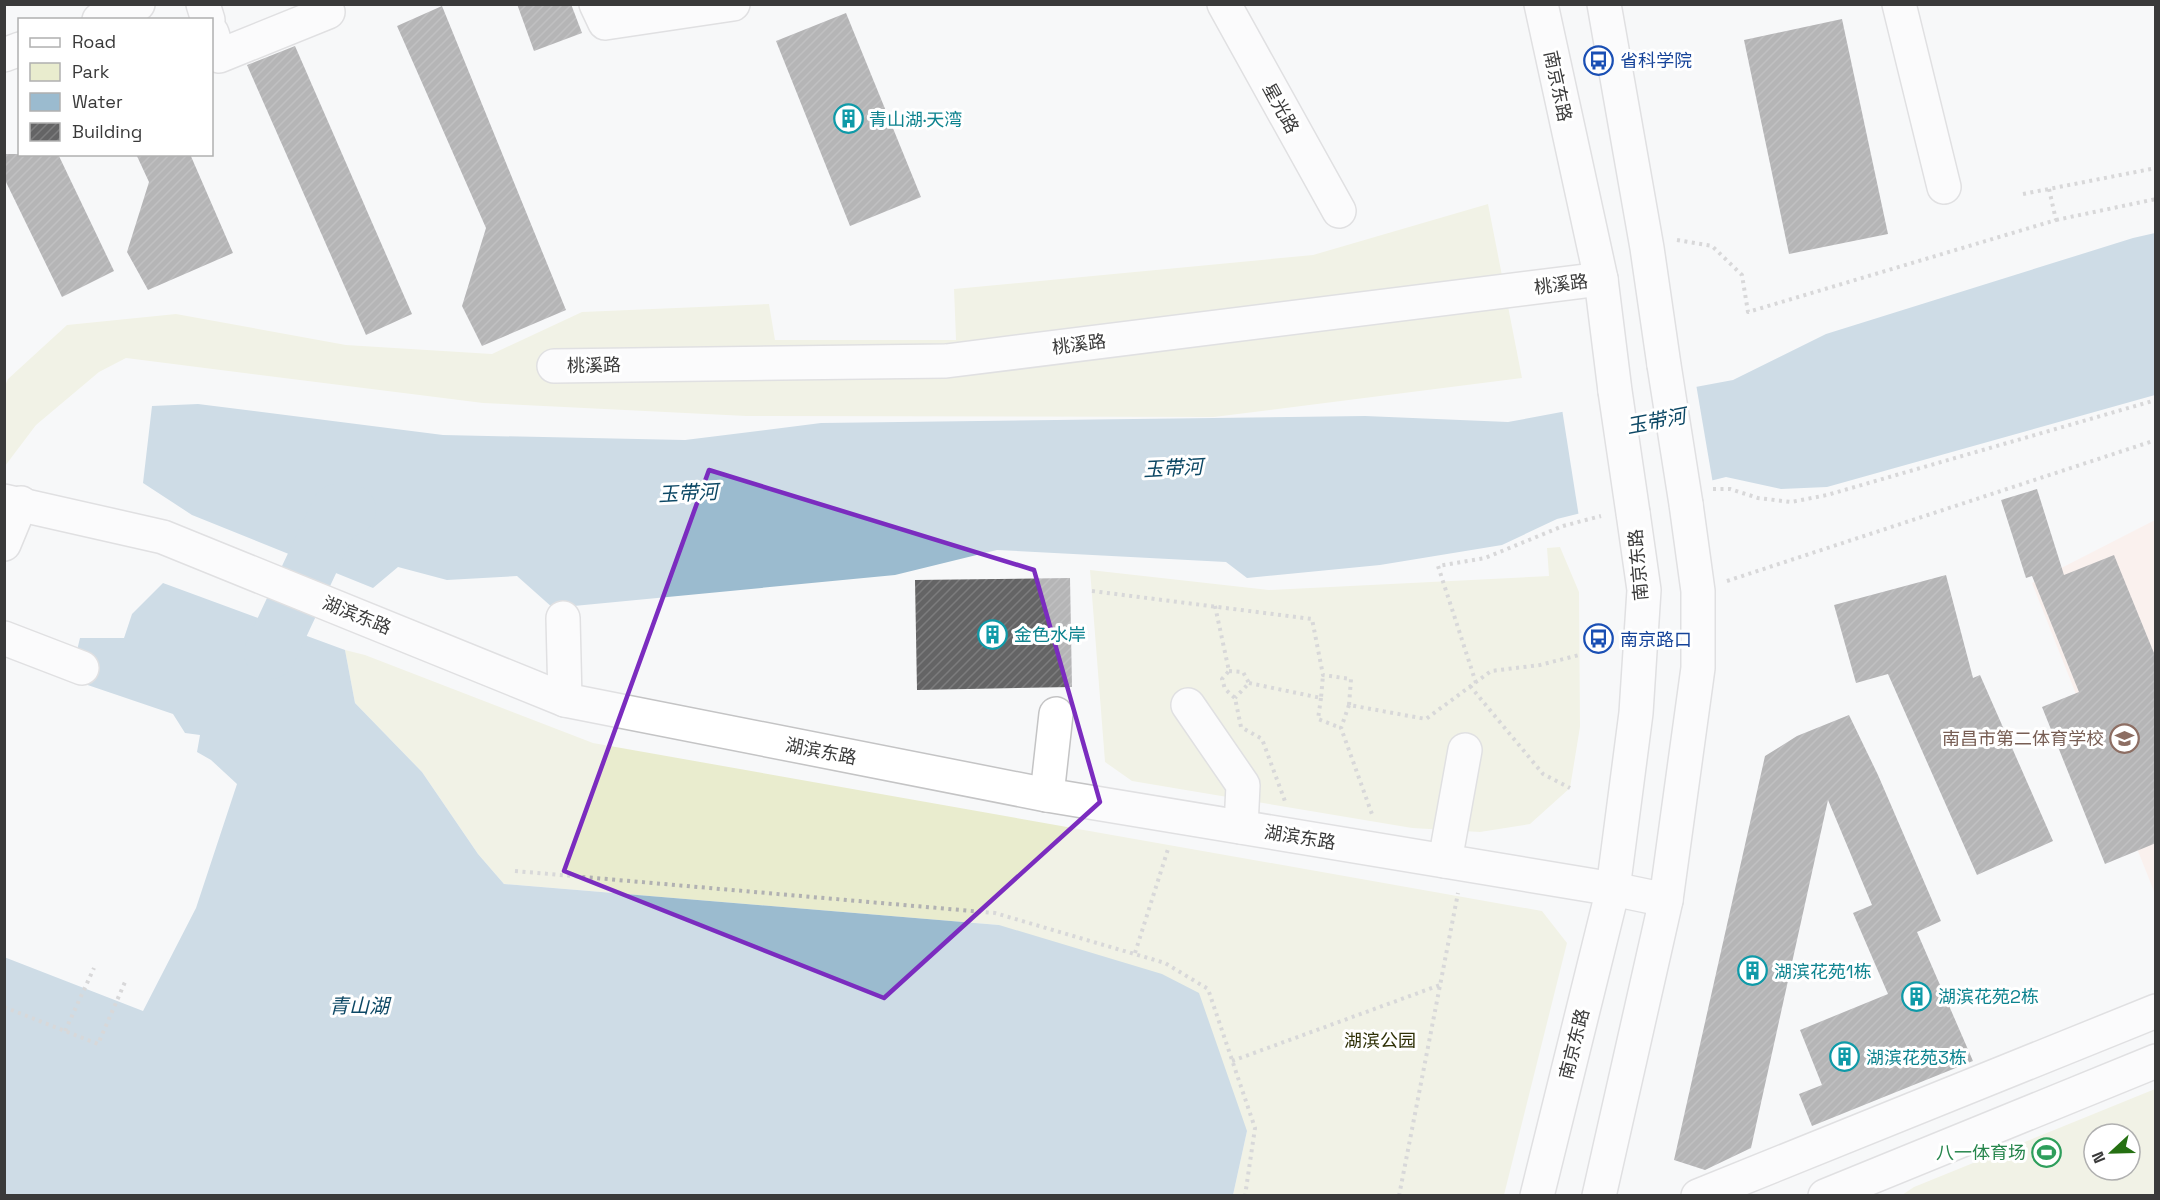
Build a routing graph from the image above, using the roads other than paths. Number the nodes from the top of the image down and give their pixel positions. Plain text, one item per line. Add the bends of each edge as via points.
1 (138, 4) edge
2 (596, 4) edge
3 (733, 4) edge
4 (1224, 4) edge
5 (1540, 4) edge
6 (1604, 4) edge
7 (1899, 4) edge
8 (328, 12) dead end
9 (104, 18) edge
10 (213, 36) edge
11 (1944, 187) dead end
12 (1339, 211) dead end
13 (1601, 279) junction
14 (554, 366) dead end
15 (13, 502) edge
16 (4, 544) edge
17 (563, 618) dead end
18 (4, 638) edge
19 (82, 668) dead end
20 (565, 700) junction
21 (1188, 705) dead end
22 (1056, 714) dead end
23 (1465, 750) dead end
24 (1047, 795) junction
25 (1240, 827) junction
26 (1455, 862) junction
27 (1613, 888) junction
28 (1666, 900) junction
29 (2156, 1011) edge
30 (2156, 1061) edge
31 (1537, 1196) edge
32 (1599, 1196) edge
33 (1698, 1196) edge
34 (1825, 1196) edge

1 - 9 main road
2 - 3 main road via 605,24
4 - 12 main road, 星光路
5 - 13 main road, 南京东路
6 - 28 main road, bridge via 1664,365 1695,496 1698,668
7 - 11 main road
8 - 10 main road via 219,56
13 - 14 main road, 桃溪路 via 946,361
13 - 27 main road, 南京东路, bridge via 1616,391 1620,514 1644,591 1636,713
15 - 16 main road
15 - 20 main road, 湖滨东路 via 163,537
17 - 20 main road
18 - 19 main road
20 - 24 main road, 湖滨东路
21 - 25 main road via 1243,785
22 - 24 main road
23 - 26 main road
24 - 25 main road, 湖滨东路
25 - 26 main road, 湖滨东路
26 - 27 main road, 湖滨东路
27 - 28 main road, 湖滨东路
27 - 31 main road, 南京东路
28 - 32 main road
29 - 33 main road
30 - 34 main road

